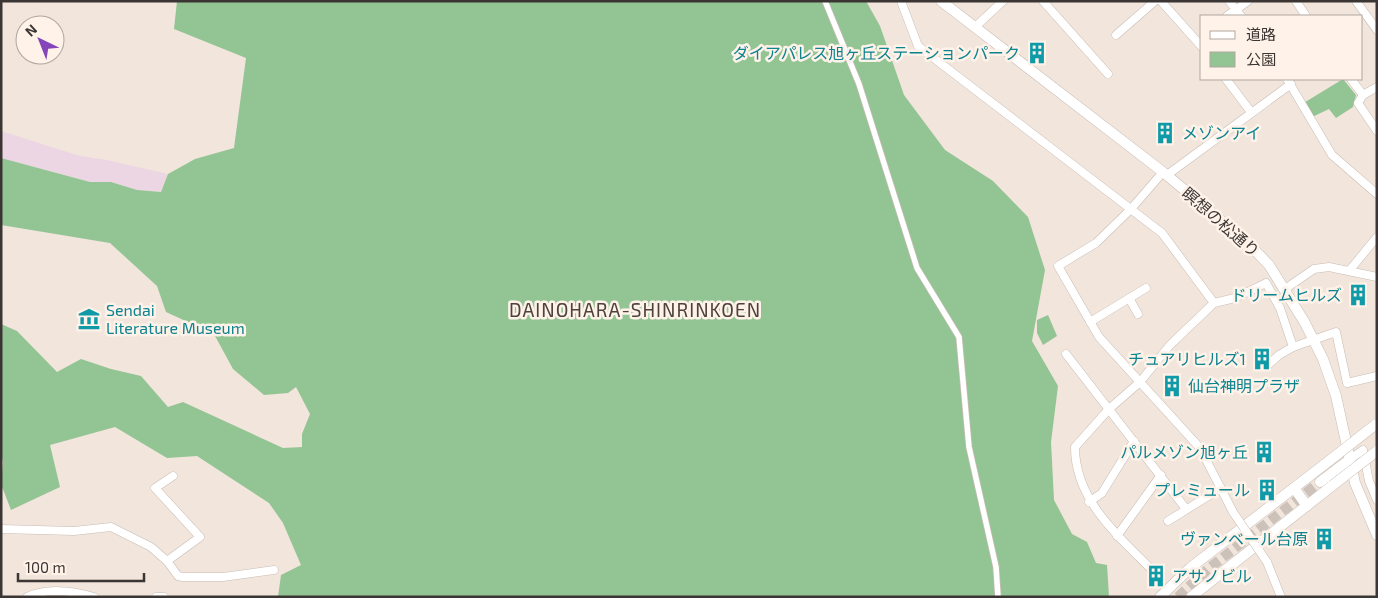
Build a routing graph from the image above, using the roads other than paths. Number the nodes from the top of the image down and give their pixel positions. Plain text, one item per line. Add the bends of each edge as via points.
1 (825, 1) edge
2 (901, 1) edge
3 (941, 1) edge
4 (1003, 1) edge
5 (1043, 1) edge
6 (1154, 1) edge
7 (1162, 1) edge
8 (1228, 1) edge
9 (1248, 1) edge
10 (1296, 1) edge
11 (1356, 1) edge
12 (1238, 13) edge
13 (1305, 15) edge
14 (975, 27) junction
15 (1377, 30) edge
16 (1116, 35) dead end
17 (1199, 37) edge
18 (1108, 74) dead end
19 (1227, 80) edge
20 (1352, 80) edge
21 (1289, 82) edge
22 (1377, 87) edge
23 (1363, 95) junction
24 (1251, 112) junction
25 (1377, 131) edge
26 (1165, 174) junction
27 (1377, 194) edge
28 (1131, 209) junction
29 (1377, 237) edge
30 (1349, 271) junction
31 (1377, 277) edge
32 (1146, 288) dead end
33 (1285, 289) junction
34 (1129, 298) junction
35 (1214, 303) junction
36 (1138, 314) dead end
37 (1090, 322) junction
38 (1314, 338) junction
39 (1293, 347) junction
40 (1066, 354) dead end
41 (1268, 365) dead end
42 (1377, 376) edge
43 (1140, 382) junction
44 (1109, 409) junction
45 (1376, 425) edge
46 (1134, 441) junction
47 (1377, 451) edge
48 (1349, 460) junction
49 (1161, 475) junction
50 (173, 476) dead end
51 (1320, 482) tunnel mouth
52 (1221, 488) junction
53 (1294, 488) junction
54 (1377, 500) edge
55 (1090, 502) junction
56 (1307, 506) junction
57 (1186, 509) junction
58 (1168, 521) dead end
59 (1, 529) edge
60 (1377, 535) edge
61 (1117, 536) junction
62 (167, 561) junction
63 (1150, 568) dead end
64 (274, 570) dead end
65 (1163, 596) edge
66 (27, 597) edge
67 (94, 597) edge
68 (156, 597) edge
69 (164, 597) edge
70 (998, 597) edge
71 (1191, 597) edge
72 (1281, 597) edge

1 - 70 street via 859,84 917,268 959,337 969,447 996,567
2 - 28 street via 918,46
3 - 14 street, 瞑想の松通り
4 - 14 street
5 - 18 street
6 - 16 street
7 - 17 street
8 - 12 street
9 - 12 street
10 - 13 street
11 - 15 street
14 - 26 street, 瞑想の松通り
19 - 24 street
20 - 23 street
21 - 24 street
21 - 27 street via 1332,155
22 - 23 street
23 - 25 street via 1358,103
24 - 26 street
26 - 28 street
26 - 33 street, 瞑想の松通り via 1248,243 1269,265
28 - 35 street via 1162,233
28 - 37 street via 1096,243 1058,266
29 - 30 street
30 - 31 street
30 - 33 street via 1329,267 1314,269
32 - 34 street
33 - 38 street, 瞑想の松通り
34 - 36 street
34 - 37 street
35 - 39 street via 1236,298 1266,283 1280,308
35 - 43 street via 1170,345
37 - 43 street via 1099,337
38 - 39 street
38 - 42 street via 1336,332 1347,383
38 - 48 street, 瞑想の松通り via 1336,396
39 - 41 street
40 - 44 street
43 - 44 street
43 - 52 street via 1200,448
44 - 46 street
44 - 55 street via 1075,447 1075,464
45 - 53 street, bridge
46 - 49 street
46 - 55 street via 1102,493
47 - 56 street, bridge
48 - 51 street
48 - 54 street via 1363,450 1369,481
48 - 60 street, 瞑想の松通り via 1359,496
49 - 57 street
49 - 61 street
50 - 62 street via 155,488 200,536
52 - 57 street
52 - 72 street, bridge via 1267,562
53 - 56 street
53 - 65 street via 1190,568
55 - 61 street
56 - 71 street
57 - 58 street
59 - 62 street via 74,532 111,528 151,547
61 - 63 street
62 - 64 street via 183,577 223,577
66 - 67 street via 56,590
68 - 69 street

